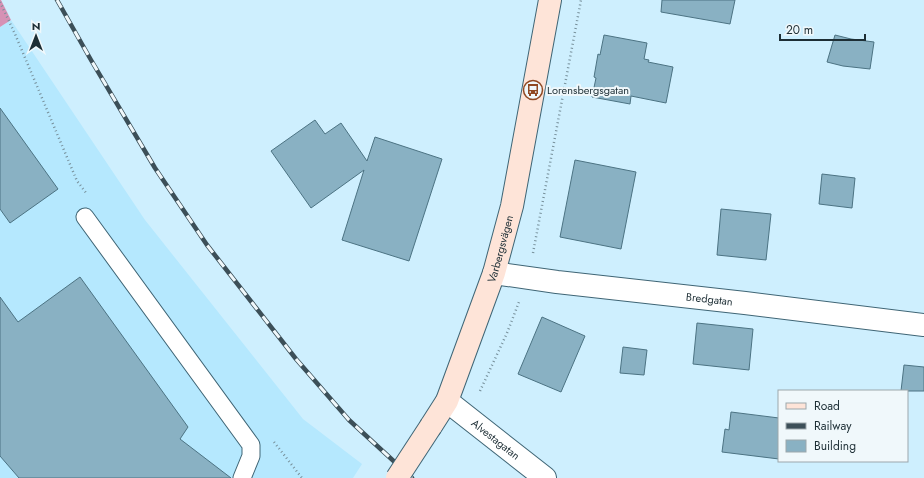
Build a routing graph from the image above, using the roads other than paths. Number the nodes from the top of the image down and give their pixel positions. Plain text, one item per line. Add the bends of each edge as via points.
1 (550, 0) edge
2 (85, 218) dead end
3 (494, 273) junction
4 (924, 325) edge
5 (447, 401) junction
6 (242, 478) edge
7 (397, 478) edge
8 (545, 478) edge

1 - 3 main road, Varbergsvägen via 512,206
2 - 6 lane via 251,445 251,456
3 - 4 street, Bredgatan
3 - 5 main road, Varbergsvägen
5 - 7 main road, Varbergsvägen, bridge
5 - 8 street, Alvestagatan

